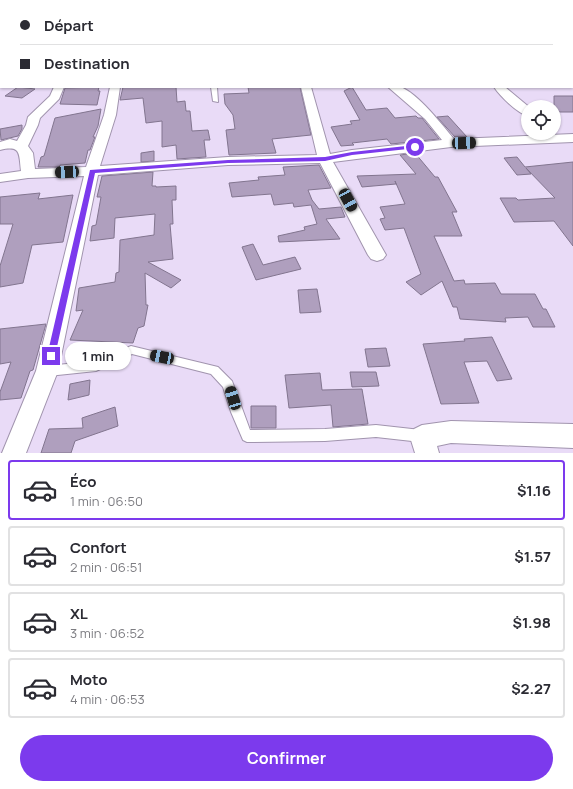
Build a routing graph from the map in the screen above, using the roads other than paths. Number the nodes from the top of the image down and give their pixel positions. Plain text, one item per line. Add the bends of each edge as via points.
1 (59, 88) edge
2 (115, 88) edge
3 (214, 88) edge
4 (306, 88) edge
5 (394, 88) edge
6 (501, 88) edge
7 (216, 101) dead end
8 (521, 107) edge
9 (566, 139) edge
10 (451, 143) junction
11 (0, 146) edge
12 (21, 146) junction
13 (325, 159) junction
14 (92, 171) junction
15 (28, 174) junction
16 (0, 178) edge
17 (377, 255) dead end
18 (47, 371) junction
19 (573, 436) edge
20 (425, 445) edge
21 (14, 453) edge

1 - 12 street via 55,97 34,116
2 - 14 street via 110,115
3 - 7 lane
4 - 13 street
5 - 10 street via 429,116
6 - 8 street
9 - 10 street
10 - 13 street
11 - 12 street via 10,143
12 - 15 street via 26,153
13 - 14 street via 228,161
13 - 17 street
14 - 15 street
14 - 18 street
15 - 16 street
18 - 20 lane via 96,366 131,350 214,370 228,384 247,436 376,431
18 - 21 street
19 - 20 street via 451,432

